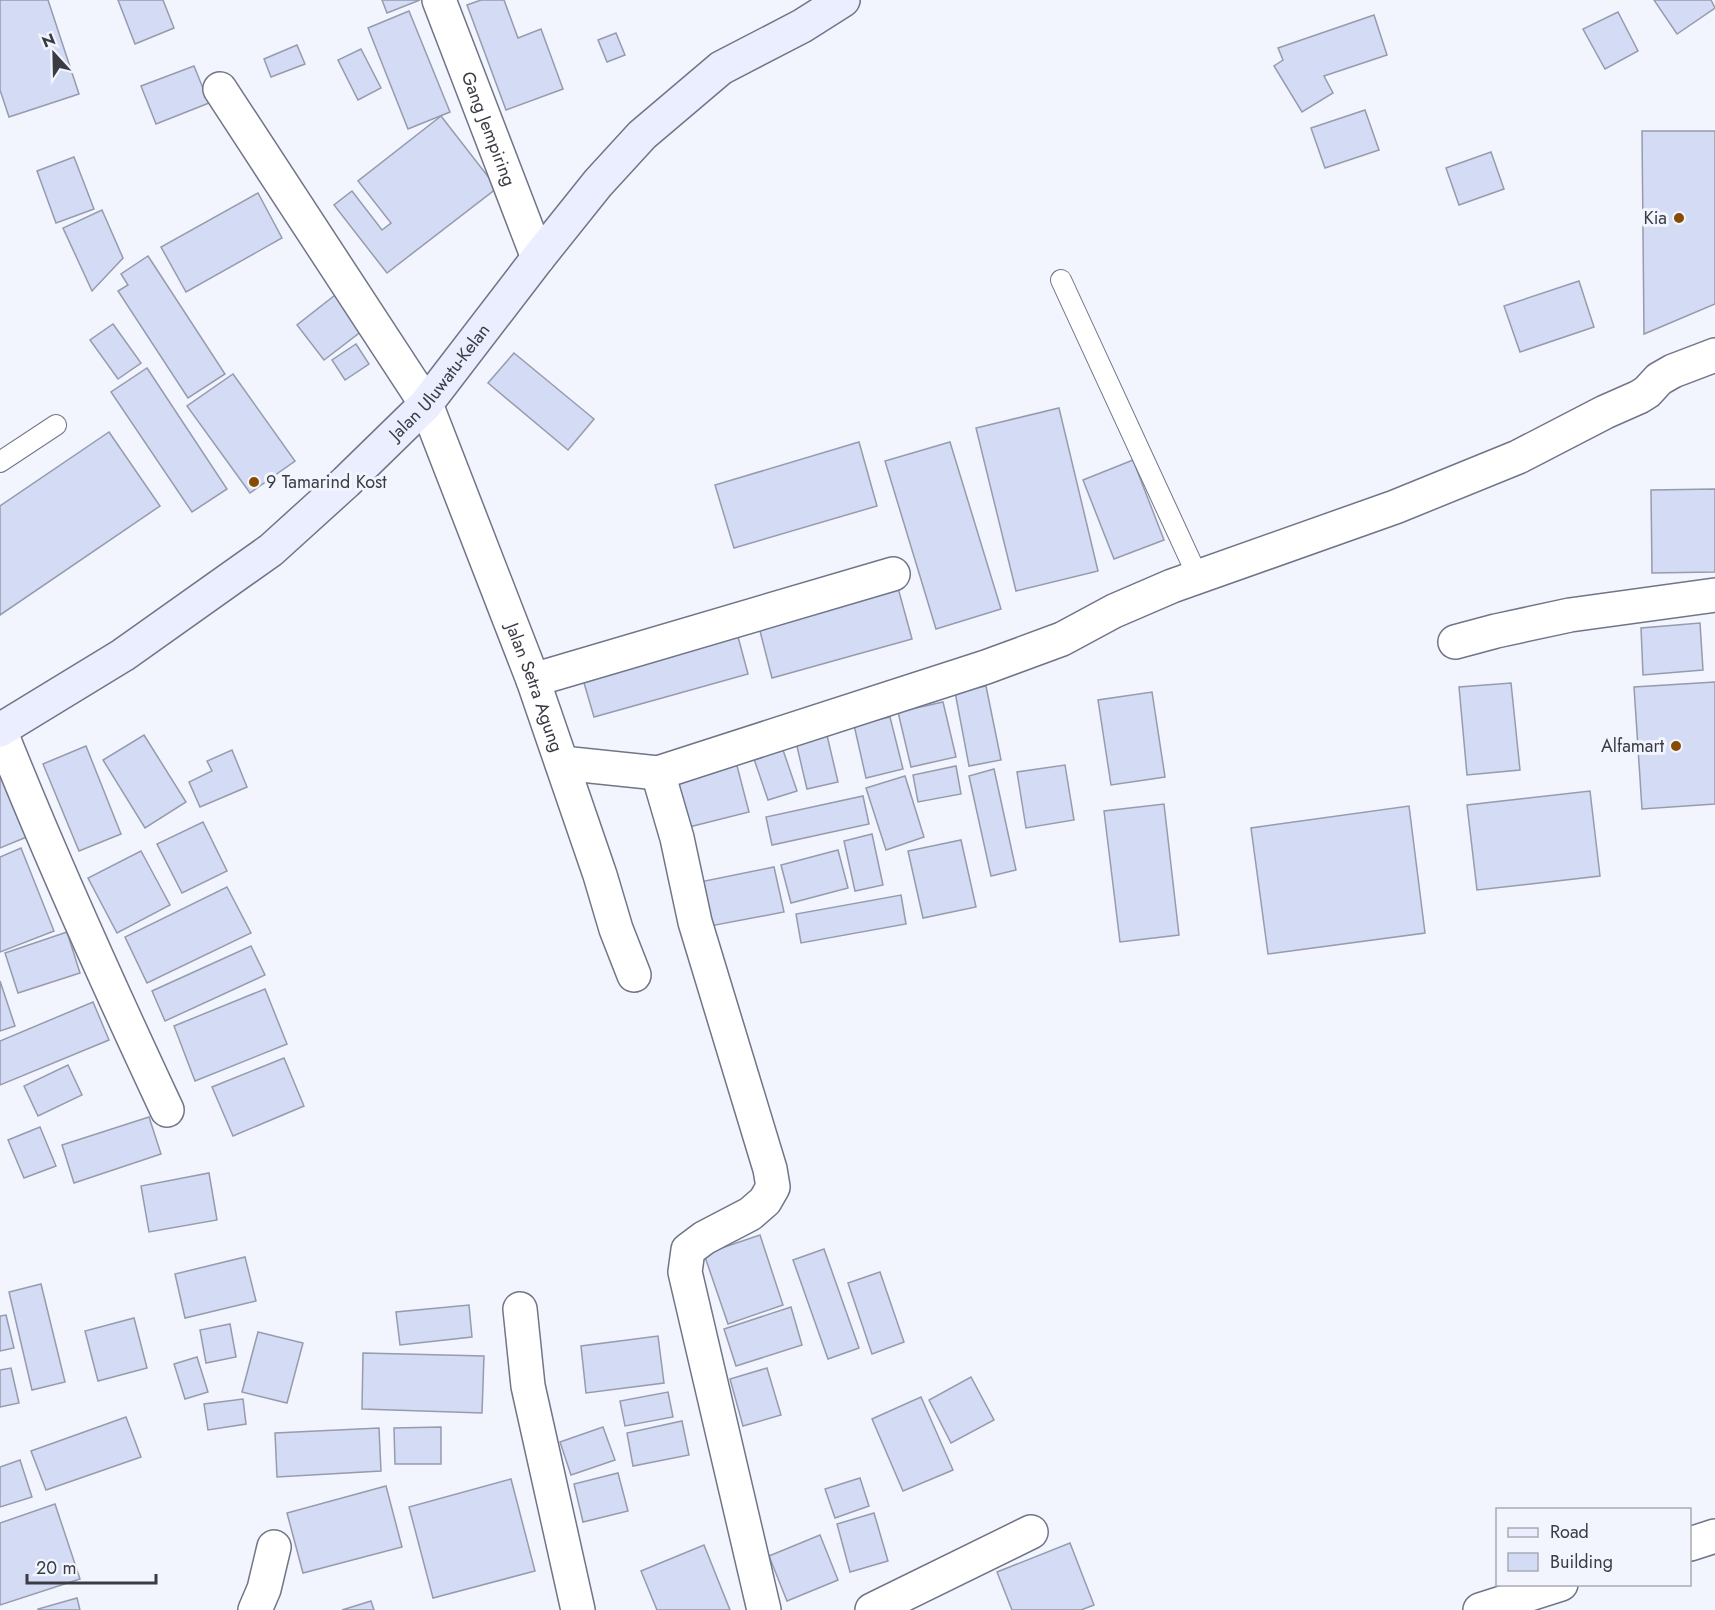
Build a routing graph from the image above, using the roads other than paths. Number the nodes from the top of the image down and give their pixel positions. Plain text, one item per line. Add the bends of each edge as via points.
1 (439, 0) edge
2 (843, 0) edge
3 (220, 89) dead end
4 (538, 258) junction
5 (1061, 280) dead end
6 (1715, 355) edge
7 (426, 404) junction
8 (56, 425) dead end
9 (0, 462) edge
10 (893, 574) dead end
11 (1197, 577) junction
12 (1715, 595) edge
13 (1455, 642) dead end
14 (533, 680) junction
15 (0, 730) edge
16 (562, 763) junction
17 (658, 773) junction
18 (634, 975) dead end
19 (167, 1110) dead end
20 (520, 1309) dead end
21 (1031, 1532) dead end
22 (1715, 1536) edge
23 (1691, 1543) edge
24 (274, 1547) dead end
25 (1555, 1586) edge
26 (255, 1610) edge
27 (578, 1610) edge
28 (764, 1610) edge
29 (872, 1610) edge
30 (1480, 1610) edge

1 - 4 street, Gang Jempiring
2 - 4 street, Jalan Uluwatu-Kelan via 721,68 678,102 598,183
3 - 7 street, Jalan Setra Agung
4 - 7 street, Jalan Uluwatu-Kelan
5 - 11 lane
6 - 11 street via 1673,371 1639,398 1518,457 1395,507
7 - 14 street, Jalan Setra Agung
7 - 15 street, Jalan Uluwatu-Kelan via 271,550 123,655
8 - 9 lane
10 - 14 street
11 - 17 street via 1029,651
12 - 13 street via 1570,615
14 - 16 street, Jalan Setra Agung
15 - 19 street via 85,934
16 - 17 street
16 - 18 street, Jalan Setra Agung
17 - 28 street via 695,922 773,1187 750,1214 687,1250 685,1272
20 - 27 street via 528,1386
21 - 29 street
22 - 23 street
24 - 26 street
25 - 30 street

